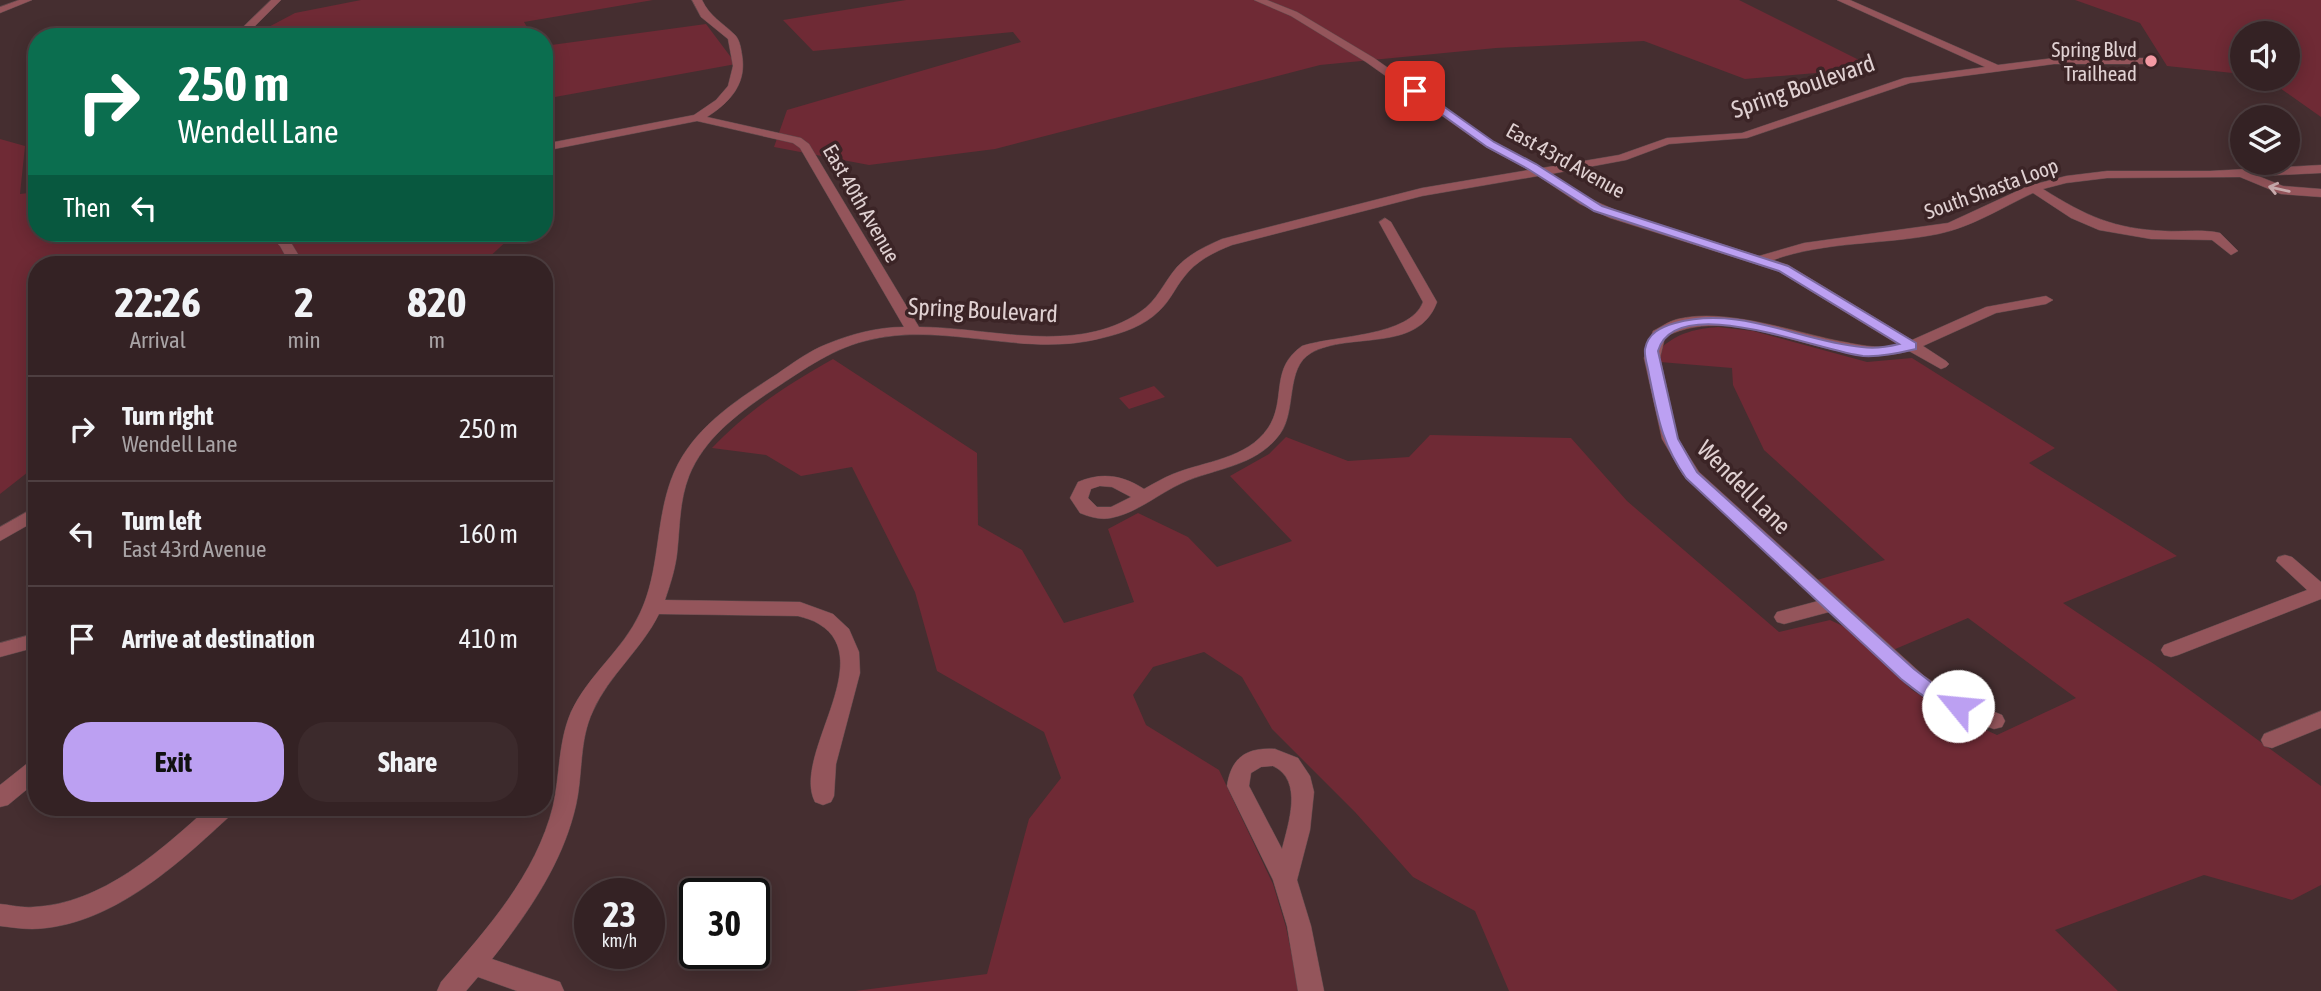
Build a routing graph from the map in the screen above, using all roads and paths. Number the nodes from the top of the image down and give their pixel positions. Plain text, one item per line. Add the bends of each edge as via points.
1 (27, 0) edge
2 (276, 0) edge
3 (697, 0) edge
4 (1259, 0) edge
5 (1842, 0) edge
6 (0, 10) edge
7 (247, 28) edge
8 (2151, 61) dead end
9 (1997, 69) junction
10 (710, 116) junction
11 (553, 146) edge
12 (2319, 170) edge
13 (2300, 171) edge
14 (1542, 173) junction
15 (2230, 173) edge
16 (2246, 175) edge
17 (2034, 189) junction
18 (2321, 193) edge
19 (1370, 204) junction
20 (1353, 208) junction
21 (1385, 222) junction
22 (2231, 251) dead end
23 (1761, 260) junction
24 (2046, 300) dead end
25 (1951, 327) junction
26 (913, 330) junction
27 (1969, 337) dead end
28 (1911, 346) junction
29 (1941, 364) dead end
30 (1143, 498) dead end
31 (28, 518) edge
32 (0, 535) edge
33 (2285, 561) dead end
34 (2321, 592) edge
35 (1832, 604) junction
36 (652, 607) junction
37 (1784, 617) dead end
38 (28, 642) edge
39 (0, 650) edge
40 (2171, 650) dead end
41 (1994, 721) dead end
42 (2319, 721) edge
43 (2272, 740) dead end
44 (28, 775) edge
45 (823, 796) dead end
46 (0, 798) edge
47 (215, 816) edge
48 (1285, 880) junction
49 (0, 915) edge
50 (473, 964) junction
51 (450, 991) edge
52 (551, 991) edge
53 (1311, 991) edge

1 - 6 street
2 - 7 street
3 - 10 street via 704,16 733,38 739,69 733,92
4 - 14 street, East 43rd Avenue via 1304,20 1373,62 1490,145
5 - 9 street
8 - 9 street, Spring Boulevard via 2063,60
9 - 14 street, Spring Boulevard via 1901,81 1743,136 1667,141 1622,158
10 - 11 street, East 40th Avenue
10 - 26 street, East 40th Avenue via 806,146
12 - 13 street, South Shasta Loop
14 - 19 street, Spring Boulevard
14 - 23 street, East 43rd Avenue via 1598,208
15 - 17 street, South Shasta Loop via 2112,175 2064,180
18 -> 16 street via 2281,190
17 - 22 street via 2100,226 2215,236
17 - 23 street, South Shasta Loop via 1977,218 1942,229 1802,246
19 - 20 street, Spring Boulevard
19 - 21 street via 1390,218
20 - 21 street via 1374,222
20 - 26 street, Spring Boulevard via 1210,249 1181,271 1152,310 1116,330 1043,341
21 - 30 street via 1430,302 1423,319 1398,330 1306,349 1291,365 1275,432 1256,450 1178,478
23 - 28 street, East 43rd Avenue via 1797,275
24 - 25 street, Wendell Lane via 1993,310
25 - 27 street
25 - 28 street, Wendell Lane
26 - 36 street, Spring Boulevard via 833,346 717,422 688,458 674,496 666,559
28 - 29 street, East 43rd Avenue
28 - 35 street, Wendell Lane via 1860,351 1720,320 1673,327 1653,341 1652,358 1666,422 1681,460 1709,493
31 - 32 street
33 - 34 street
34 - 40 street
35 - 37 street
35 - 41 street, Wendell Lane via 1925,688
36 - 45 street via 800,609 819,615 838,629 850,651 850,675 825,763
36 - 50 street, Spring Boulevard via 635,639 583,707 571,742 564,807 537,876
38 - 39 street
42 - 43 street
44 - 46 street
47 - 49 street via 160,863 112,895 62,914 18,919
48 - 48 street via 1238,786 1240,770 1257,759 1273,757 1288,762 1303,781
48 - 53 street
50 - 51 street, Spring Boulevard
50 - 52 street

